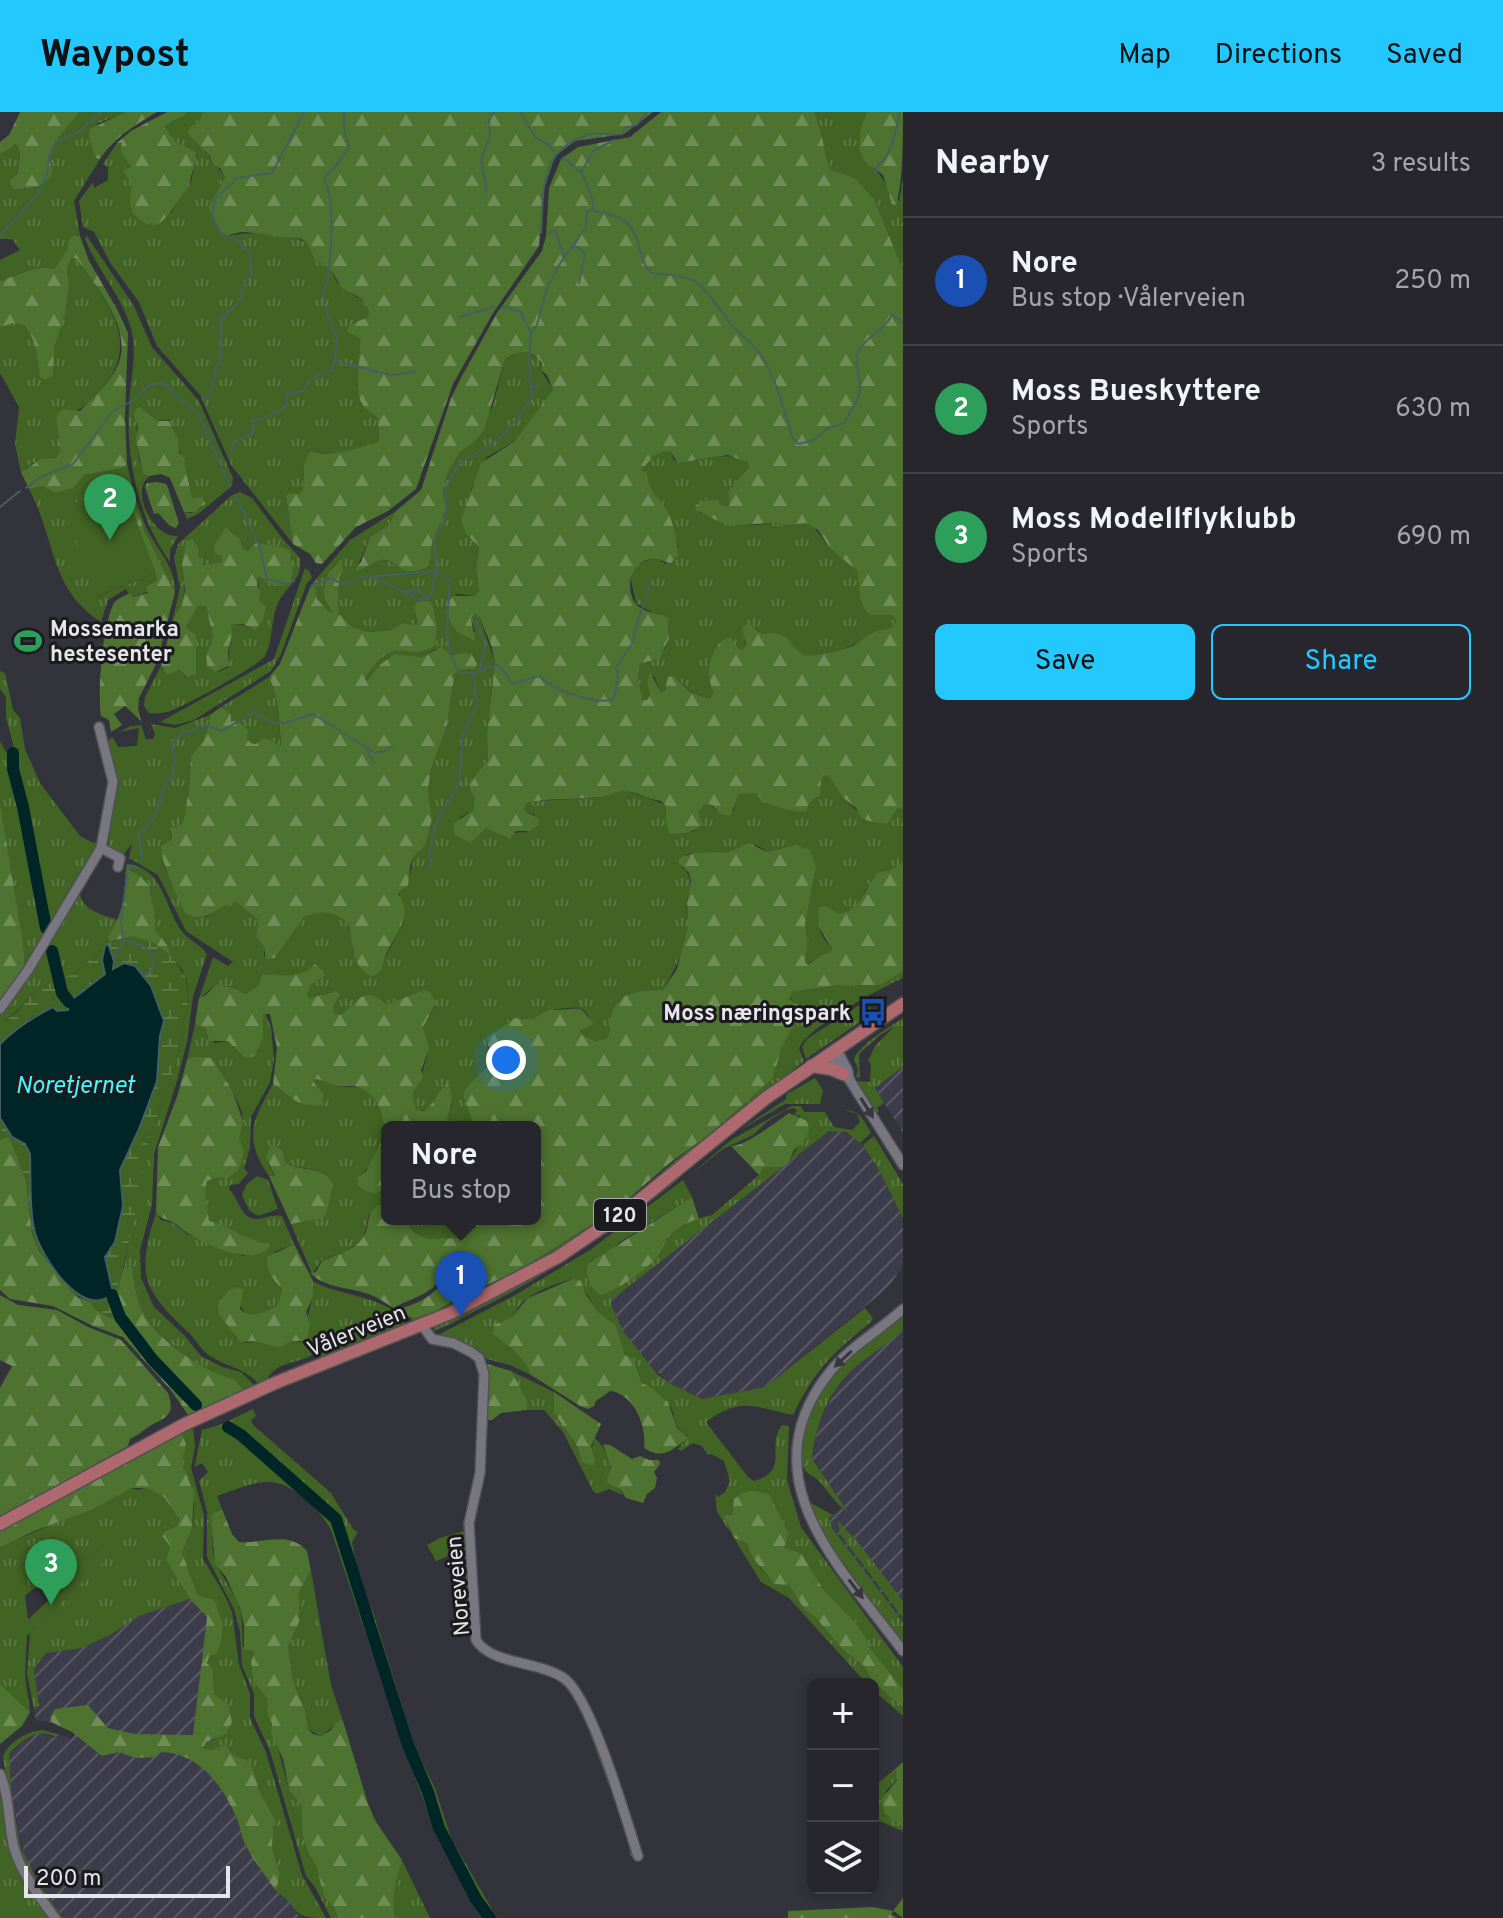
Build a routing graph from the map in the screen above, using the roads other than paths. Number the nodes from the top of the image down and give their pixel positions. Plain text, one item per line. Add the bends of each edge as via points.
1 (99, 727) dead end
2 (101, 848) junction
3 (118, 867) dead end
4 (903, 1004) edge
5 (0, 1009) edge
6 (832, 1051) junction
7 (811, 1066) junction
8 (846, 1076) junction
9 (903, 1165) edge
10 (903, 1309) edge
11 (422, 1325) junction
12 (0, 1524) edge
13 (903, 1651) edge
14 (0, 1774) edge
15 (638, 1856) dead end
16 (55, 1918) edge

1 - 2 street via 113,782
2 - 3 street via 120,858
2 - 5 street via 81,891
4 - 6 main road, Vålerveien / 120
6 - 7 main road, Vålerveien / 120
6 - 8 street
7 - 8 main road
7 - 11 main road, Vålerveien / 120 via 587,1239 525,1276
8 -> 9 street
10 -> 13 street via 841,1359 823,1381 802,1421 797,1448 802,1502 815,1531
11 - 12 main road, Vålerveien / 120 via 185,1424
11 - 15 street, Noreveien via 432,1339 476,1355 484,1374 480,1473 469,1523 476,1640 486,1651 547,1670 575,1689
14 - 16 street via 21,1865

